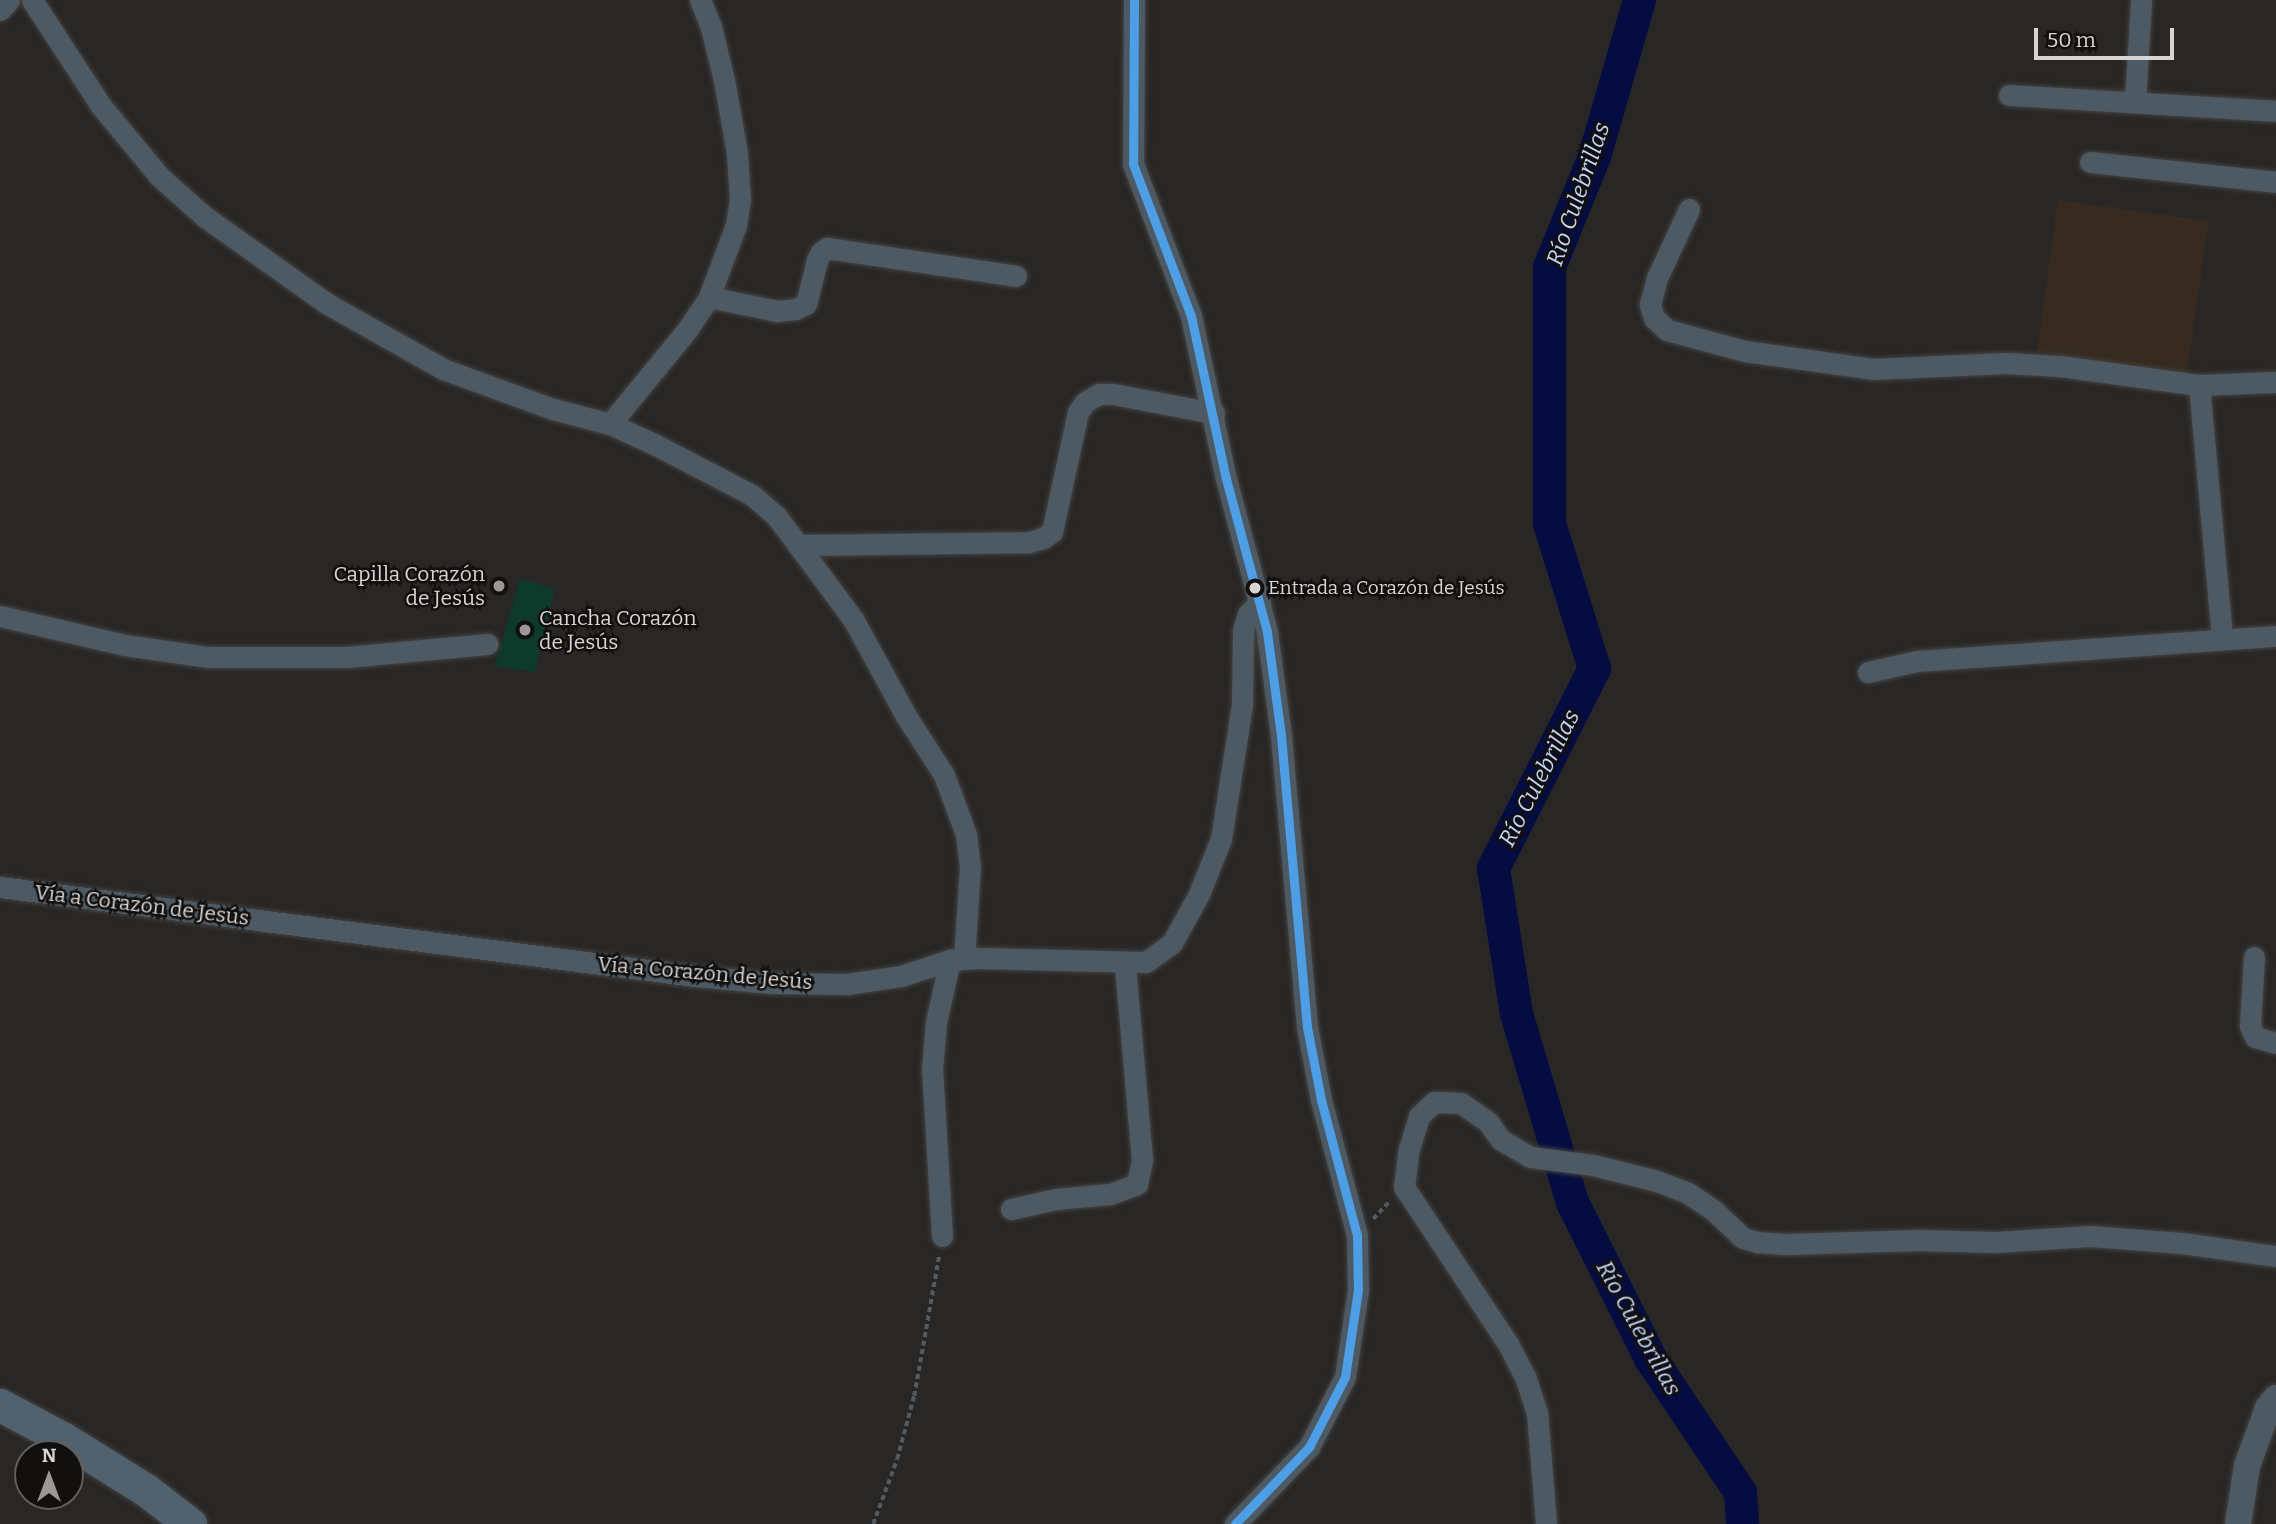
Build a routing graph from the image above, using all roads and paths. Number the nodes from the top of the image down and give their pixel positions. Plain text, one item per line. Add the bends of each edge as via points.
1 (9, 0) edge
2 (32, 0) edge
3 (700, 0) edge
4 (1134, 0) edge
5 (2141, 0) edge
6 (0, 10) edge
7 (2009, 95) dead end
8 (2135, 102) junction
9 (2276, 111) edge
10 (2090, 162) dead end
11 (2276, 182) edge
12 (1689, 209) dead end
13 (1016, 276) dead end
14 (709, 298) junction
15 (2276, 382) edge
16 (2199, 385) junction
17 (1214, 413) junction
18 (610, 424) junction
19 (799, 545) junction
20 (1260, 602) junction
21 (0, 616) edge
22 (2276, 636) edge
23 (2222, 638) junction
24 (486, 644) dead end
25 (1868, 672) dead end
26 (0, 887) edge
27 (2254, 957) dead end
28 (957, 959) junction
29 (1125, 964) junction
30 (2276, 1043) edge
31 (1404, 1187) junction
32 (1011, 1209) dead end
33 (942, 1236) joint
34 (1357, 1236) junction
35 (2276, 1256) edge
36 (2276, 1398) edge
37 (0, 1405) edge
38 (190, 1524) edge
39 (873, 1524) edge
40 (1235, 1524) edge
41 (1546, 1524) edge
42 (2238, 1524) edge

1 - 6 street
2 - 18 street via 101,106 160,177 205,217 326,303 443,369 553,409
3 - 14 street via 724,80 740,200 736,225
4 - 17 street via 1133,164 1191,316
5 - 8 street
7 - 8 street
8 - 9 street
10 - 11 street
12 - 16 street via 1650,304 1654,318 1667,330 1745,351 1838,366 1873,369 2005,363
13 - 14 street via 827,248 817,260 806,304 796,309 777,311
14 - 18 street
15 - 16 street
16 - 23 street
17 - 19 street via 1113,394 1099,394 1085,402 1078,412 1052,532 1043,538 1029,542
17 - 20 street via 1225,474
18 - 19 street via 752,495
19 - 28 street via 853,620 944,775 966,834 970,866
20 - 29 street, Vía a Corazón de Jesús via 1248,614 1243,630 1242,705 1221,839 1199,894 1172,943 1146,962
20 - 34 street via 1281,736 1307,1027
21 - 24 street via 125,645 207,657 347,657
22 - 23 street
23 - 25 street via 1917,661
26 - 28 street, Vía a Corazón de Jesús via 771,983 847,984 901,976
27 - 30 street via 2250,1026 2255,1037
28 - 29 street, Vía a Corazón de Jesús
28 - 33 street via 936,1021 932,1070
29 - 32 street via 1142,1160 1137,1184 1110,1194
31 - 34 path
31 - 35 street via 1419,1115 1434,1102 1461,1103 1516,1151 1657,1181 1688,1193 1743,1238 1757,1242 1995,1242 2090,1236
31 - 41 street via 1525,1377 1537,1413
33 - 39 path via 914,1395
34 - 40 street via 1358,1290 1345,1377 1309,1447
36 - 42 street via 2247,1466
37 - 38 main road via 146,1490

